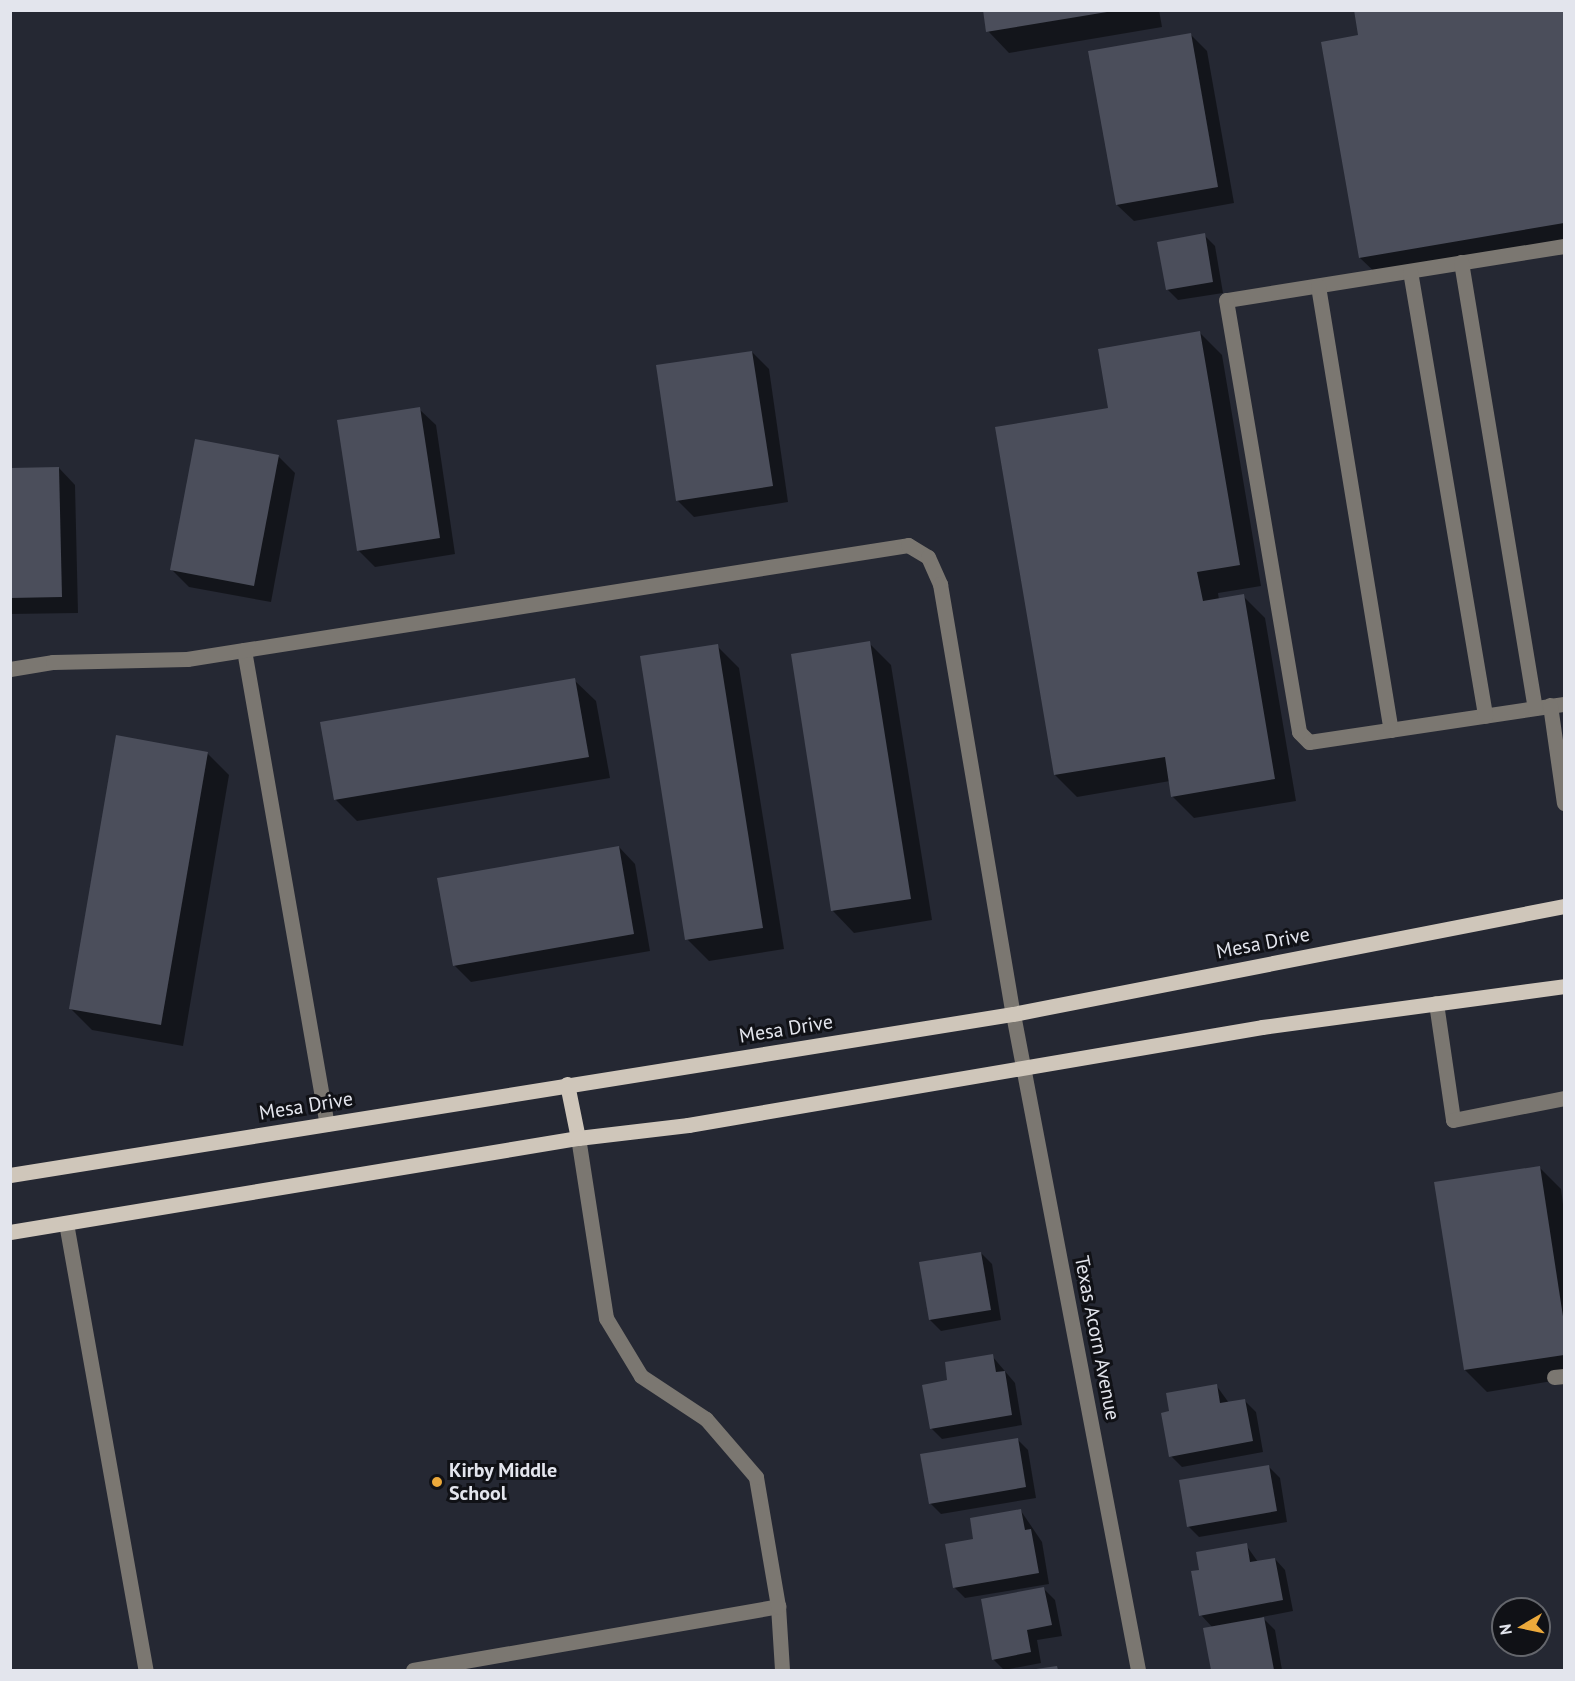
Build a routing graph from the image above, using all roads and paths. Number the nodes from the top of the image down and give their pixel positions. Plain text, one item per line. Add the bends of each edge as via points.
1 (1564, 246) edge
2 (1461, 262) junction
3 (1410, 271) junction
4 (1318, 286) junction
5 (244, 650) junction
6 (10, 669) edge
7 (1550, 706) edge
8 (1485, 716) junction
9 (1391, 730) junction
10 (1564, 803) edge
11 (1564, 906) edge
12 (1564, 986) edge
13 (1436, 1003) junction
14 (1013, 1014) junction
15 (1026, 1068) junction
16 (567, 1084) junction
17 (1564, 1098) edge
18 (327, 1124) junction
19 (578, 1138) junction
20 (10, 1175) edge
21 (66, 1223) junction
22 (10, 1232) edge
23 (778, 1606) junction
24 (146, 1671) edge
25 (413, 1671) edge
26 (782, 1671) edge
27 (1138, 1671) edge

1 - 2 street
2 - 3 street
2 - 7 street
3 - 4 street
3 - 8 street
4 - 9 street
4 - 9 street via 1226,300 1299,732 1309,742
5 - 6 street, Texas Acorn Avenue via 187,659 54,662
5 - 14 street, Texas Acorn Avenue via 908,545 928,557 940,584
5 - 18 street
7 - 8 street
7 - 10 street
8 - 9 street
11 - 14 main road, Mesa Drive
12 - 13 main road
13 - 15 main road via 1262,1027
13 - 17 street via 1453,1120
14 - 15 street, Texas Acorn Avenue
14 - 16 main road, Mesa Drive
15 - 19 main road via 688,1125
15 - 27 street, Texas Acorn Avenue
16 - 18 main road, Mesa Drive
16 - 19 main road
18 - 20 main road, Mesa Drive
19 - 21 main road
19 - 23 street via 606,1318 641,1376 706,1419 756,1478
21 - 22 main road
21 - 24 street
23 - 25 street
23 - 26 street

